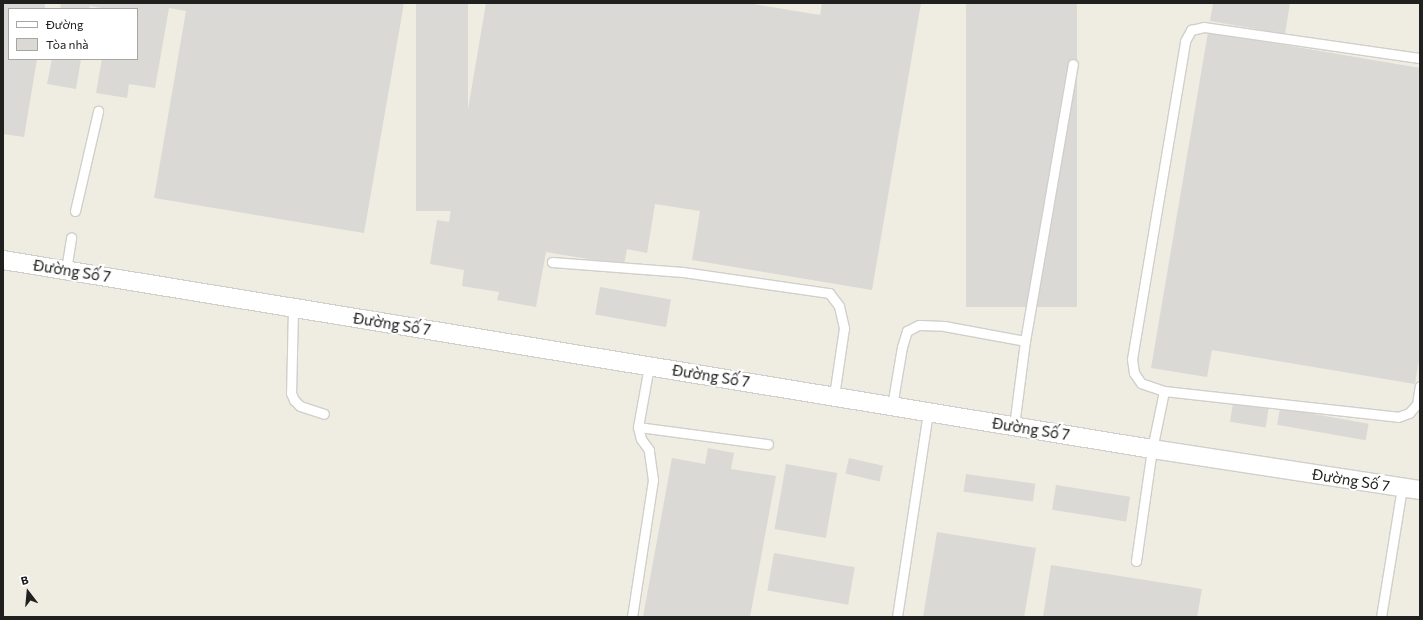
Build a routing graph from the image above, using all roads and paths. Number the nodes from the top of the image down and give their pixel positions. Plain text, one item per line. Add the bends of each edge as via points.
1 (1420, 58) edge
2 (1073, 64) dead end
3 (98, 111) dead end
4 (75, 211) dead end
5 (71, 237) dead end
6 (3, 260) edge
7 (552, 262) dead end
8 (66, 270) junction
9 (293, 308) junction
10 (1025, 341) junction
11 (649, 366) junction
12 (1420, 386) edge
13 (1164, 391) junction
14 (834, 396) junction
15 (892, 406) junction
16 (928, 412) junction
17 (324, 414) dead end
18 (1014, 426) junction
19 (638, 427) junction
20 (768, 444) dead end
21 (1152, 449) junction
22 (1402, 487) junction
23 (1420, 490) edge
24 (1136, 561) dead end
25 (632, 617) edge
26 (897, 617) edge
27 (1381, 617) edge

1 - 13 lane via 1204,27 1192,30 1185,41 1132,359 1134,373 1140,383
2 - 10 lane
3 - 4 lane
5 - 8 lane
6 - 8 street, Đường Số 7
7 - 14 lane via 683,272 829,293 839,306 844,328
8 - 9 street, Đường Số 7
9 - 11 street, Đường Số 7
9 - 17 lane via 291,393 300,406
10 - 15 lane via 944,326 918,325 907,331
10 - 18 lane
11 - 14 street, Đường Số 7
11 - 19 lane
12 - 13 lane via 1417,404 1409,413 1398,417
13 - 21 lane
14 - 15 street, Đường Số 7
15 - 16 street, Đường Số 7
16 - 18 street, Đường Số 7
16 - 26 lane
18 - 21 street, Đường Số 7
19 - 20 lane
19 - 25 lane via 641,439 649,450 653,480
21 - 22 street, Đường Số 7
21 - 24 lane
22 - 23 street, Đường Số 7
22 - 27 lane

